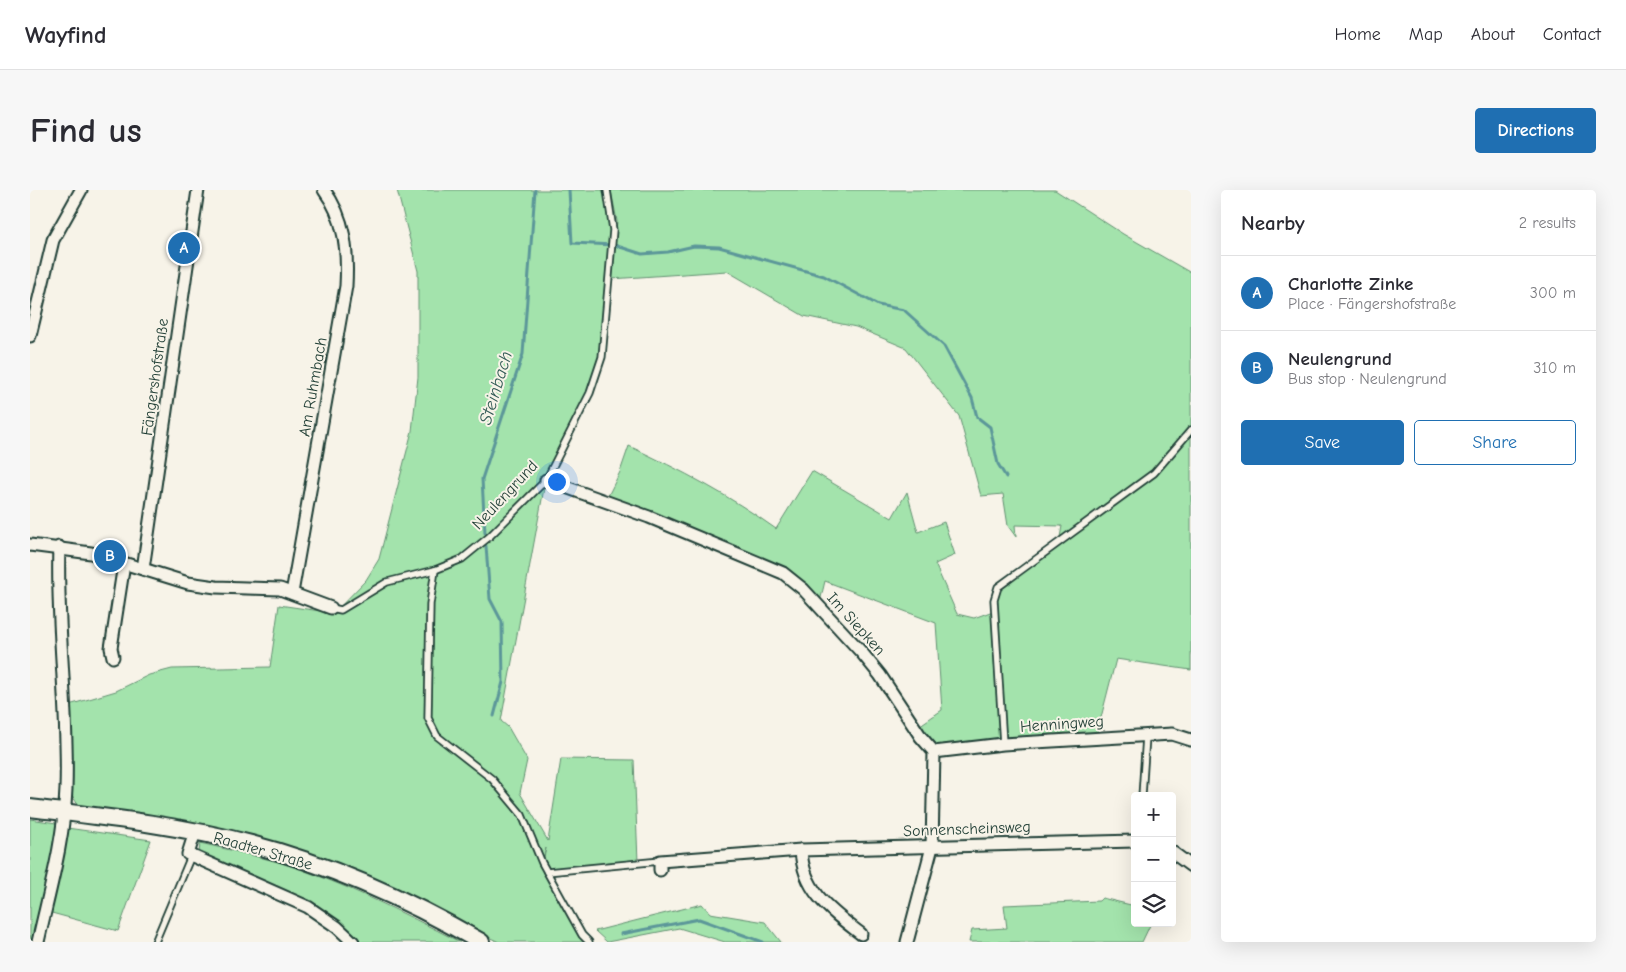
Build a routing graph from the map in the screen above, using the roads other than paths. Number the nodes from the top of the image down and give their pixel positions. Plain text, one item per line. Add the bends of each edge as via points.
1 (81, 190) edge
2 (198, 190) edge
3 (324, 190) edge
4 (607, 190) edge
5 (30, 336) edge
6 (1191, 430) edge
7 (546, 480) junction
8 (30, 545) edge
9 (59, 547) junction
10 (124, 564) junction
11 (143, 569) junction
12 (435, 570) junction
13 (292, 594) junction
14 (332, 608) joint
15 (113, 657) dead end
16 (1146, 736) junction
17 (1191, 740) edge
18 (1003, 744) junction
19 (934, 752) junction
20 (1142, 792) edge
21 (30, 808) edge
22 (65, 812) junction
23 (195, 832) junction
24 (1131, 841) edge
25 (932, 848) junction
26 (801, 850) junction
27 (1176, 855) edge
28 (191, 856) junction
29 (660, 866) joint
30 (1191, 866) edge
31 (547, 872) junction
32 (861, 934) dead end
33 (38, 942) edge
34 (155, 942) edge
35 (353, 942) edge
36 (481, 942) edge
37 (589, 942) edge
38 (908, 942) edge

1 - 5 street via 53,240
2 - 11 street, Fängershofstraße
3 - 13 street, Am Ruhmbach via 336,208 344,236 346,294
4 - 7 lane, Neulengrund via 612,237 602,356 590,393
6 - 18 lane via 1147,479 998,587 994,600
7 - 12 lane, Neulengrund via 472,552
7 - 19 street, Im Siepken via 783,572 862,653
8 - 9 street, Neulengrund
9 - 10 street, Neulengrund
9 - 22 street via 66,732
10 - 11 street, Neulengrund
10 - 15 street
11 - 13 street, Neulengrund via 176,581 280,589
12 - 14 lane, Neulengrund via 387,582 341,610
12 - 31 lane via 430,604 428,718 437,736 492,778 507,795 522,815
13 - 14 street, Neulengrund
16 - 17 street, Henningweg via 1178,734
16 - 18 street, Henningweg
16 - 20 lane
18 - 19 street, Henningweg
19 - 25 street
21 - 22 main road, Raadter Straße
22 - 23 main road, Raadter Straße
22 - 33 street
23 - 28 street via 188,854
23 - 36 main road, Raadter Straße via 251,844 302,860 396,899
24 - 25 street, Sonnenscheinsweg
25 - 26 street, Sonnenscheinsweg
25 - 38 street
26 - 29 street, Sonnenscheinsweg
26 - 32 street via 802,865 810,887 832,912
27 - 30 street
28 - 34 lane
28 - 35 street via 308,907
29 - 31 lane
31 - 37 lane

